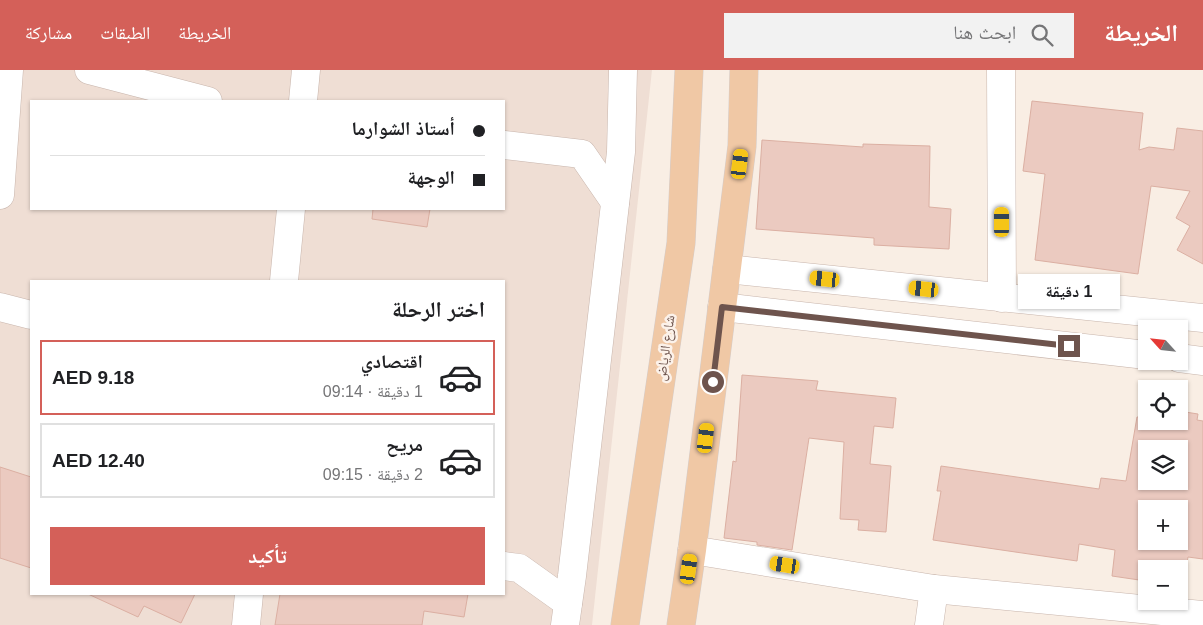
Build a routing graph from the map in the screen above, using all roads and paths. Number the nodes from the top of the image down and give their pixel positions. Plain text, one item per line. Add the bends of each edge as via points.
1 (9, 70) edge
2 (89, 70) edge
3 (306, 70) edge
4 (623, 70) edge
5 (689, 70) edge
6 (744, 70) edge
7 (1001, 70) edge
8 (204, 100) edge
9 (303, 100) edge
10 (505, 145) edge
11 (0, 195) edge
12 (615, 202) junction
13 (291, 210) edge
14 (727, 269) junction
15 (284, 280) edge
16 (1002, 298) junction
17 (0, 307) edge
18 (722, 307) junction
19 (30, 315) edge
20 (1203, 318) edge
21 (1138, 354) edge
22 (1188, 359) edge
23 (1203, 361) edge
24 (692, 550) junction
25 (505, 566) edge
26 (934, 589) junction
27 (249, 595) edge
28 (560, 606) edge
29 (1190, 618) edge
30 (246, 625) edge
31 (625, 625) edge
32 (681, 625) edge
33 (930, 625) edge

1 - 11 street
2 - 8 street
3 - 9 street
4 - 12 street via 621,152
5 - 31 main road, شارع الرياض via 681,243
6 - 14 main road via 742,146
7 - 16 street
10 - 12 street via 582,154
12 - 28 street via 572,576
13 - 15 street
14 - 16 street
14 - 18 main road
16 - 20 street
17 - 19 street
18 - 21 street
18 - 24 main road
22 - 23 street
24 - 26 street
24 - 32 main road
25 - 28 street via 519,568
26 - 29 street
26 - 33 street
27 - 30 street

